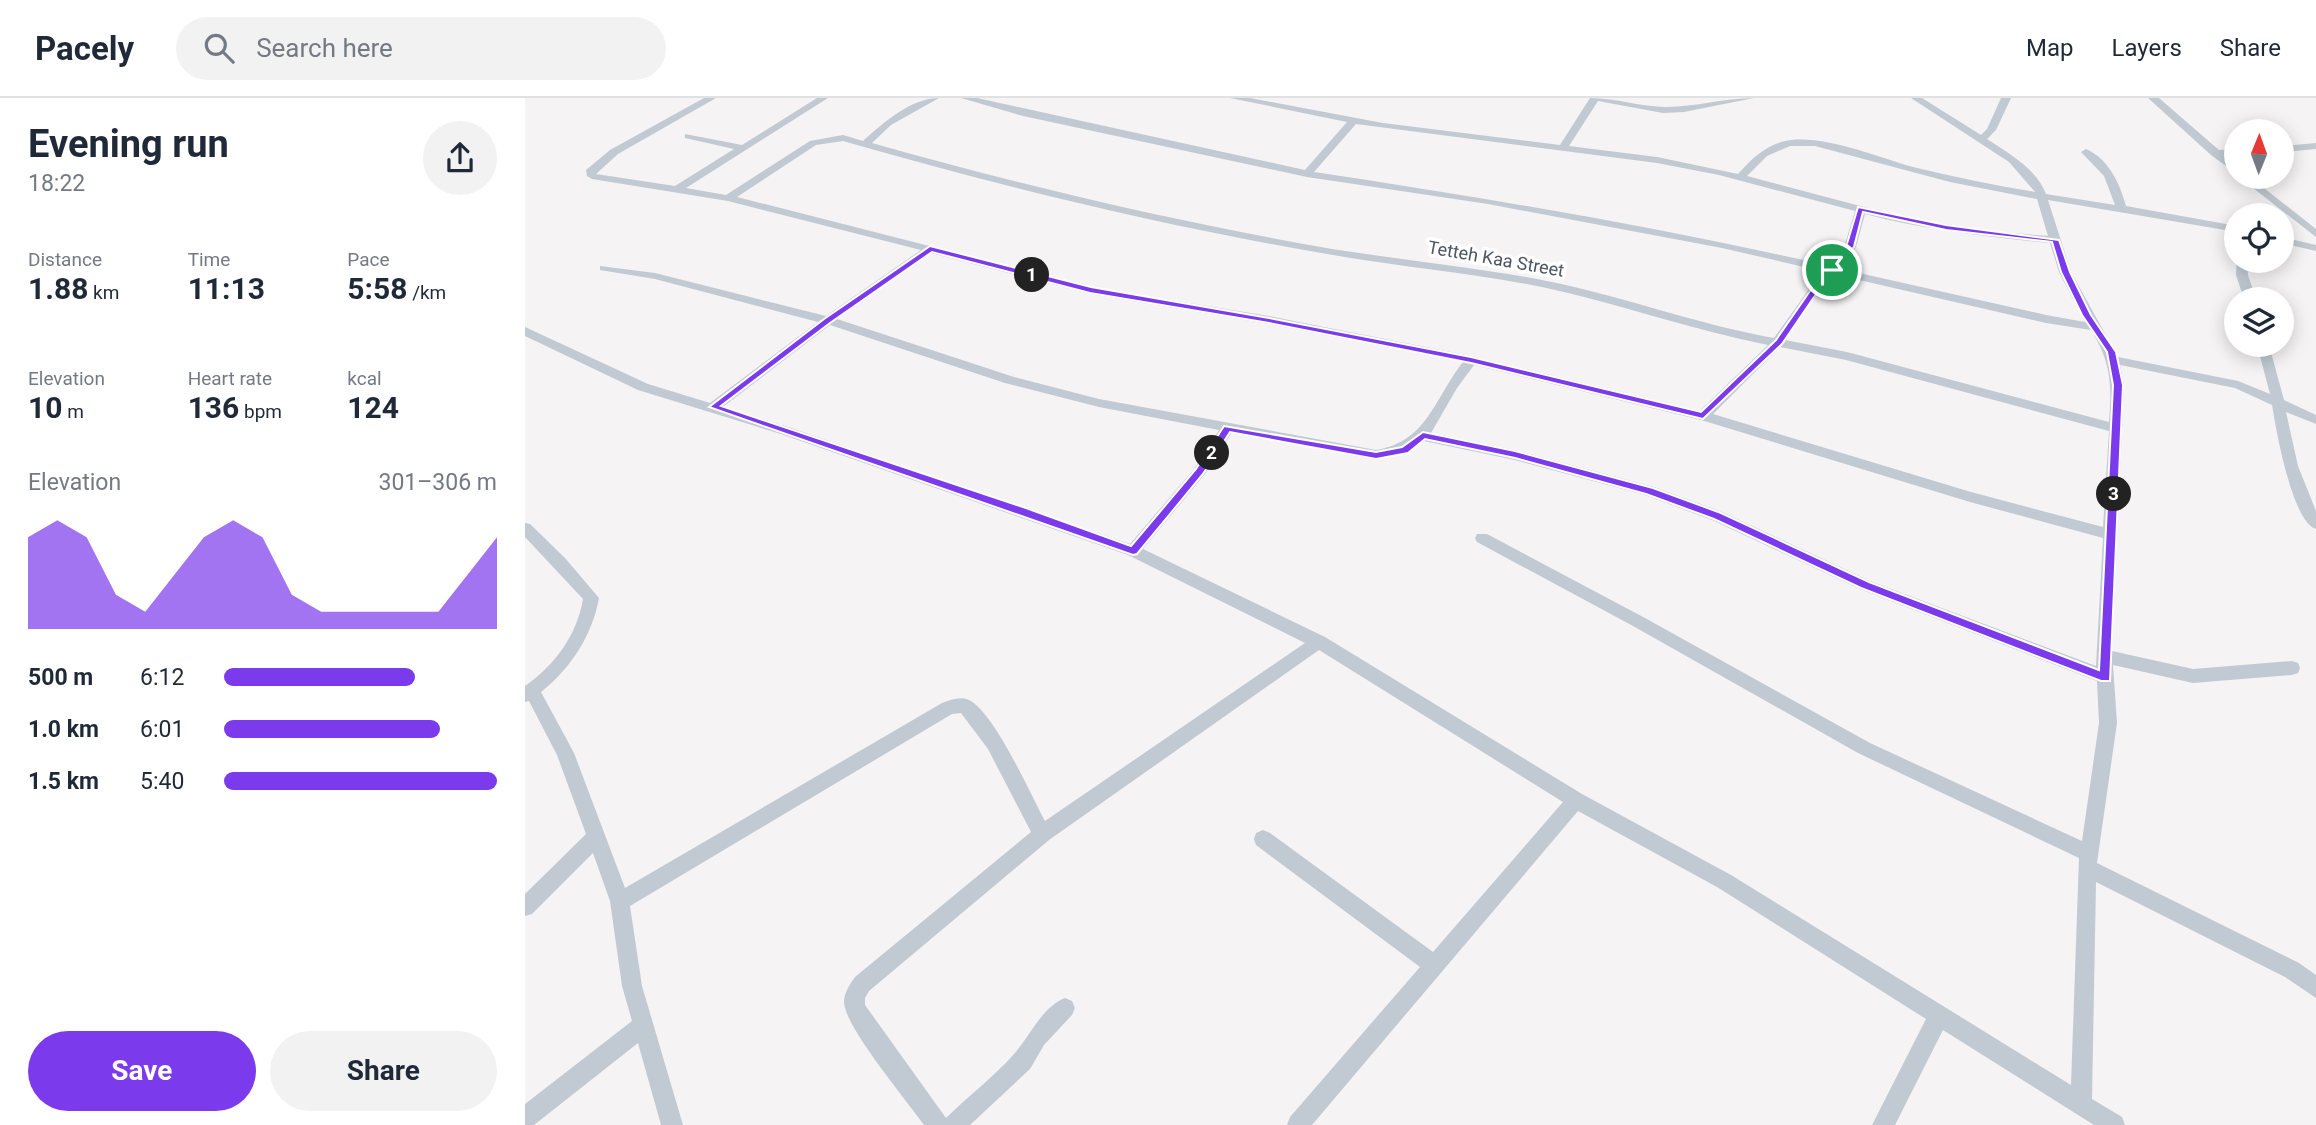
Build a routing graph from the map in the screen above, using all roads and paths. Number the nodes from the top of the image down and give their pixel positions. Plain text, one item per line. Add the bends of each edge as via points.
1 (711, 98) edge
2 (823, 98) edge
3 (935, 98) edge
4 (966, 98) edge
5 (1235, 98) edge
6 (1596, 98) edge
7 (1749, 98) edge
8 (1916, 98) edge
9 (2007, 98) edge
10 (2153, 98) edge
11 (1353, 121) junction
12 (688, 136) dead end
13 (1981, 140) junction
14 (865, 144) junction
15 (2316, 146) edge
16 (1564, 147) junction
17 (743, 148) junction
18 (2294, 148) edge
19 (2086, 152) dead end
20 (2215, 153) junction
21 (2224, 153) edge
22 (2224, 160) edge
23 (1307, 174) junction
24 (1739, 177) junction
25 (2259, 189) edge
26 (676, 190) junction
27 (2042, 195) junction
28 (727, 198) junction
29 (2121, 207) junction
30 (1860, 209) junction
31 (2316, 216) edge
32 (2303, 225) junction
33 (2224, 227) edge
34 (2316, 234) edge
35 (2055, 240) junction
36 (2294, 243) edge
37 (2316, 248) edge
38 (930, 249) junction
39 (604, 268) dead end
40 (1832, 270) junction
41 (827, 321) junction
42 (2095, 327) junction
43 (525, 331) edge
44 (1779, 342) junction
45 (2266, 357) edge
46 (1471, 360) junction
47 (2113, 360) junction
48 (2278, 402) junction
49 (714, 407) junction
50 (1703, 416) junction
51 (2316, 420) edge
52 (2116, 428) junction
53 (1227, 429) junction
54 (1423, 436) junction
55 (2316, 524) edge
56 (525, 528) edge
57 (2112, 535) junction
58 (1482, 538) dead end
59 (1133, 551) junction
60 (1319, 642) junction
61 (2104, 656) junction
62 (2293, 668) dead end
63 (2106, 677) junction
64 (528, 693) edge
65 (1576, 800) junction
66 (1042, 834) junction
67 (595, 838) junction
68 (1263, 839) dead end
69 (2089, 861) junction
70 (620, 901) junction
71 (525, 906) edge
72 (1434, 965) junction
73 (2316, 988) edge
74 (1065, 1008) dead end
75 (1939, 1016) junction
76 (644, 1025) junction
77 (2081, 1105) junction
78 (525, 1118) edge
79 (672, 1125) edge
80 (938, 1125) edge
81 (954, 1125) edge
82 (1298, 1125) edge
83 (1883, 1125) edge
84 (2113, 1125) edge

1 - 26 street via 614,152 590,173
2 - 17 street
3 - 14 street via 888,123
4 - 23 street
5 - 11 street
6 - 7 street via 1663,110
6 - 16 street
8 - 13 street
9 - 13 street
10 - 20 street
11 - 16 street
11 - 23 street
12 - 17 street
13 - 27 street via 2013,160
14 - 28 street, Tetteh Kaa Street via 843,138 813,143
14 - 44 street, Tetteh Kaa Street via 968,174 1211,229 1543,284 1731,334
15 - 18 street
16 - 24 street
17 - 26 street
19 - 29 street via 2103,164
20 - 21 street
20 - 22 street
23 - 40 street via 1488,201
24 - 27 street via 1759,154 1801,142 1925,174
24 - 30 street
25 - 32 street
26 - 28 street
27 - 29 street
27 - 35 street
28 - 38 street
29 - 33 street
30 - 35 street via 1946,227
30 - 40 street via 1850,247
31 - 32 street
32 - 34 street
35 - 42 street
36 - 37 street
38 - 41 street
38 - 46 street via 1090,290
39 - 41 street via 655,276
40 - 42 street
40 - 44 street via 1823,276
41 - 49 street
41 - 53 street via 1035,387
42 - 47 street
43 - 49 street via 643,387
44 - 50 street
44 - 52 street, Tetteh Kaa Street
45 - 48 street
46 - 50 street
46 - 54 street
47 - 48 street via 2203,376 2250,388
47 - 52 street via 2118,385
48 - 51 street
48 - 55 street via 2293,479
49 - 59 street
50 - 57 street
52 - 57 street
53 - 54 street via 1376,455 1405,450
53 - 59 street via 1200,471
54 - 63 street via 1515,454 1649,491 1717,516 1865,585
56 - 64 street via 591,598 590,617 566,656
57 - 61 street
58 - 69 street via 1864,748
59 - 60 street
60 - 65 street
60 - 66 street
61 - 62 street via 2193,677
61 - 63 street
63 - 69 street via 2108,723
64 - 67 street via 565,753
65 - 72 street
65 - 75 street via 1724,881
66 - 70 street via 982,727 959,705
66 - 80 street via 855,993 855,1008 866,1027
67 - 70 street
67 - 71 street
68 - 72 street
69 - 73 street via 2292,970
69 - 77 street
70 - 76 street via 632,986
72 - 82 street
74 - 81 street via 1022,1062
75 - 77 street
75 - 83 street
76 - 78 street
76 - 79 street
77 - 84 street

